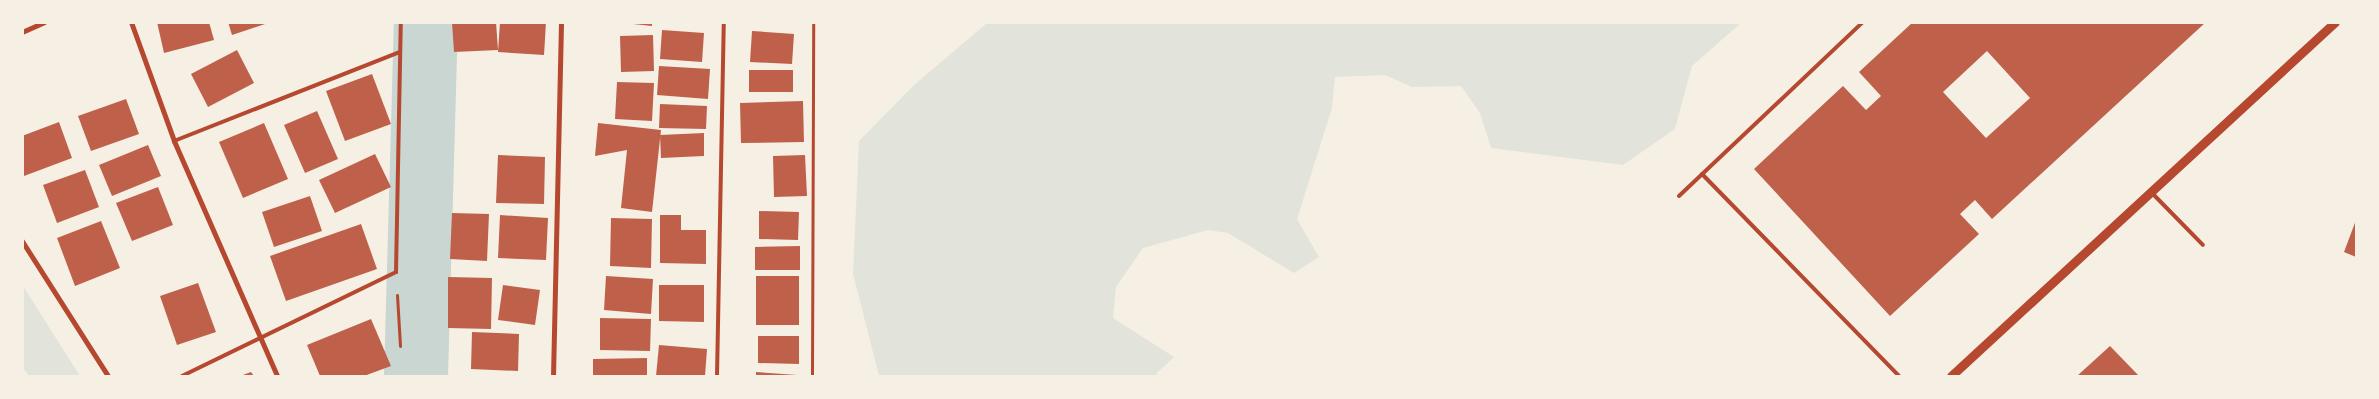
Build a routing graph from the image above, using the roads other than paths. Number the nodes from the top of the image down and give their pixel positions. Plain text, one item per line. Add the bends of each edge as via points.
1 (44, 22) edge
2 (131, 22) edge
3 (401, 22) edge
4 (561, 22) edge
5 (724, 22) edge
6 (1863, 22) edge
7 (2335, 22) edge
8 (22, 32) edge
9 (400, 52) junction
10 (174, 141) junction
11 (1702, 174) junction
12 (2151, 192) junction
13 (1679, 196) dead end
14 (22, 242) edge
15 (2203, 246) dead end
16 (260, 340) junction
17 (108, 376) edge
18 (182, 376) edge
19 (277, 376) edge
20 (553, 376) edge
21 (717, 376) edge
22 (1899, 376) edge
23 (1951, 376) edge

1 - 8 street
2 - 10 street
3 - 9 lane
4 - 20 street
5 - 21 lane
6 - 11 lane
7 - 12 street
9 - 10 lane
9 - 16 lane via 396,272
10 - 16 street
11 - 13 lane
11 - 22 lane
12 - 15 lane
12 - 23 street
14 - 17 street
16 - 18 lane
16 - 19 street

